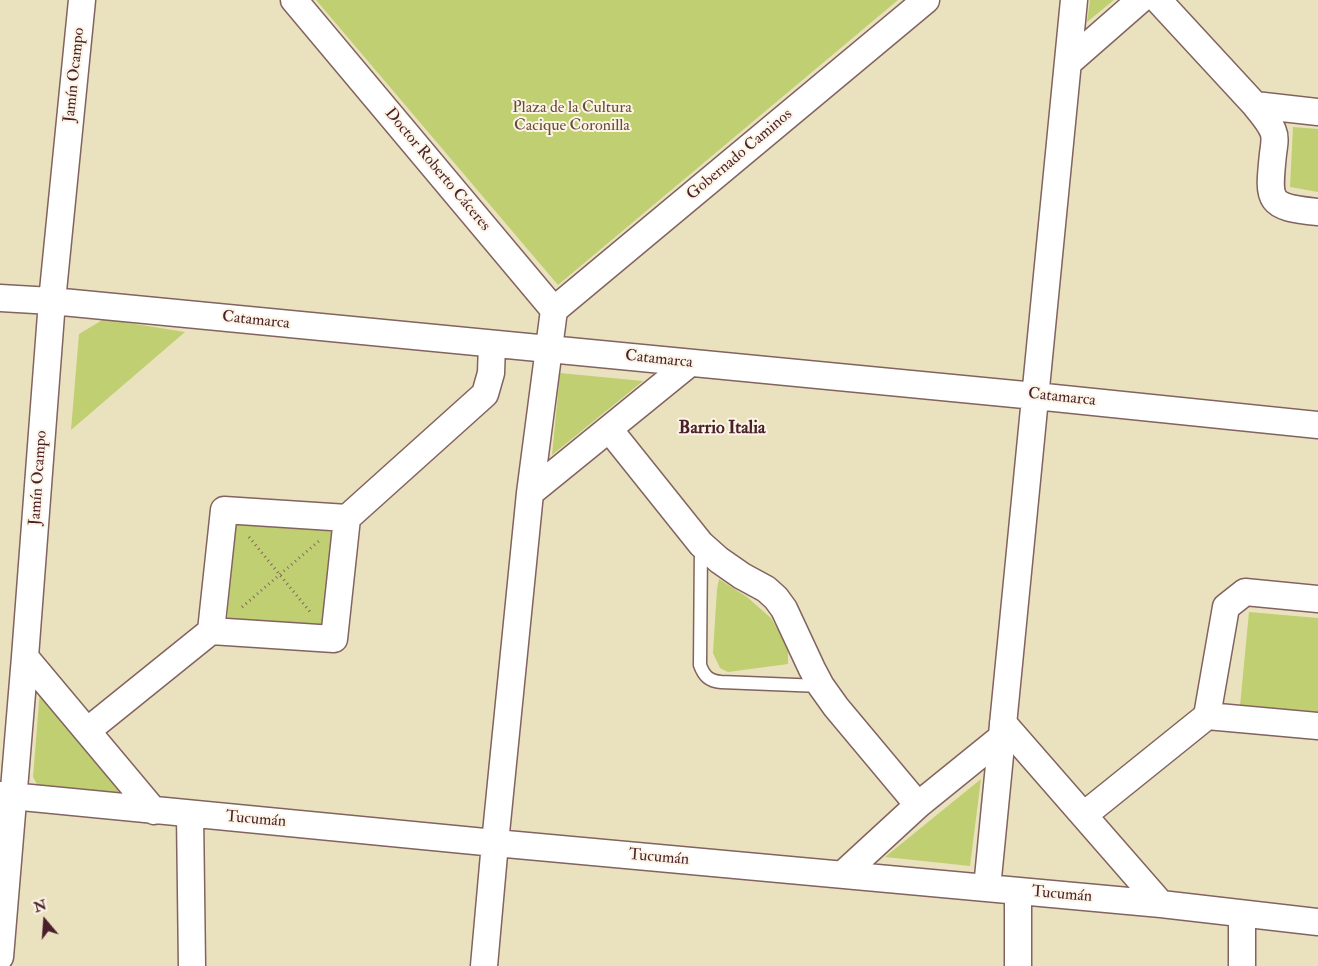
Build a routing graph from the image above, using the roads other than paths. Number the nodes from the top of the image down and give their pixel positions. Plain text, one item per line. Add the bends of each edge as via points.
1 (82, 0) edge
2 (294, 0) edge
3 (926, 0) edge
4 (1074, 0) edge
5 (1140, 0) edge
6 (1158, 0) edge
7 (1068, 63) junction
8 (1255, 105) junction
9 (1318, 112) edge
10 (1318, 212) edge
11 (0, 298) edge
12 (52, 301) junction
13 (554, 310) junction
14 (492, 344) junction
15 (550, 349) junction
16 (690, 363) junction
17 (1035, 396) junction
18 (1318, 425) edge
19 (610, 429) junction
20 (530, 494) junction
21 (347, 518) junction
22 (701, 544) junction
23 (1318, 599) edge
24 (211, 631) junction
25 (25, 657) junction
26 (822, 686) junction
27 (1207, 716) junction
28 (1318, 726) edge
29 (1002, 730) junction
30 (87, 731) junction
31 (6, 795) edge
32 (918, 805) junction
33 (154, 811) junction
34 (190, 814) junction
35 (1084, 815) junction
36 (495, 844) junction
37 (843, 874) junction
38 (987, 888) junction
39 (1018, 891) junction
40 (1161, 904) junction
41 (1242, 914) junction
42 (1318, 922) edge
43 (0, 957) edge
44 (192, 966) edge
45 (484, 966) edge
46 (1018, 966) edge
47 (1242, 966) edge

1 - 12 street, Jamín Ocampo
2 - 13 street, Doctor Roberto Cáceres
3 - 13 street, Gobernado Caminos
4 - 7 street
5 - 7 street
6 - 8 street
7 - 17 street
8 - 9 street
8 - 10 street via 1269,122 1275,140 1271,193 1285,208
11 - 12 street, Catamarca
12 - 14 street, Catamarca
12 - 25 street, Jamín Ocampo
13 - 15 street
14 - 15 street, Catamarca
14 - 21 street via 491,373 485,394
15 - 16 street, Catamarca
15 - 20 street
16 - 17 street, Catamarca
16 - 19 street
17 - 18 street, Catamarca
17 - 29 street
19 - 20 street
19 - 22 street
20 - 36 street
21 - 24 street via 334,639
21 - 24 street via 224,510
22 - 26 street via 718,560 776,598
22 - 26 lane via 700,665 707,678 721,682
23 - 27 street via 1246,592 1226,607
24 - 30 street
25 - 30 street
25 - 31 street, Jamín Ocampo
26 - 32 street
27 - 28 street
27 - 35 street
29 - 32 street
29 - 35 street
29 - 38 street
30 - 33 street
31 - 33 street, Tucumán
31 - 43 street, Jamín Ocampo
32 - 37 street
33 - 34 street, Tucumán
34 - 36 street, Tucumán
34 - 44 street
35 - 40 street
36 - 37 street, Tucumán
36 - 45 street
37 - 38 street, Tucumán
38 - 39 street, Tucumán
39 - 40 street, Tucumán
39 - 46 street
40 - 41 street, Tucumán
41 - 42 street, Tucumán
41 - 47 street

